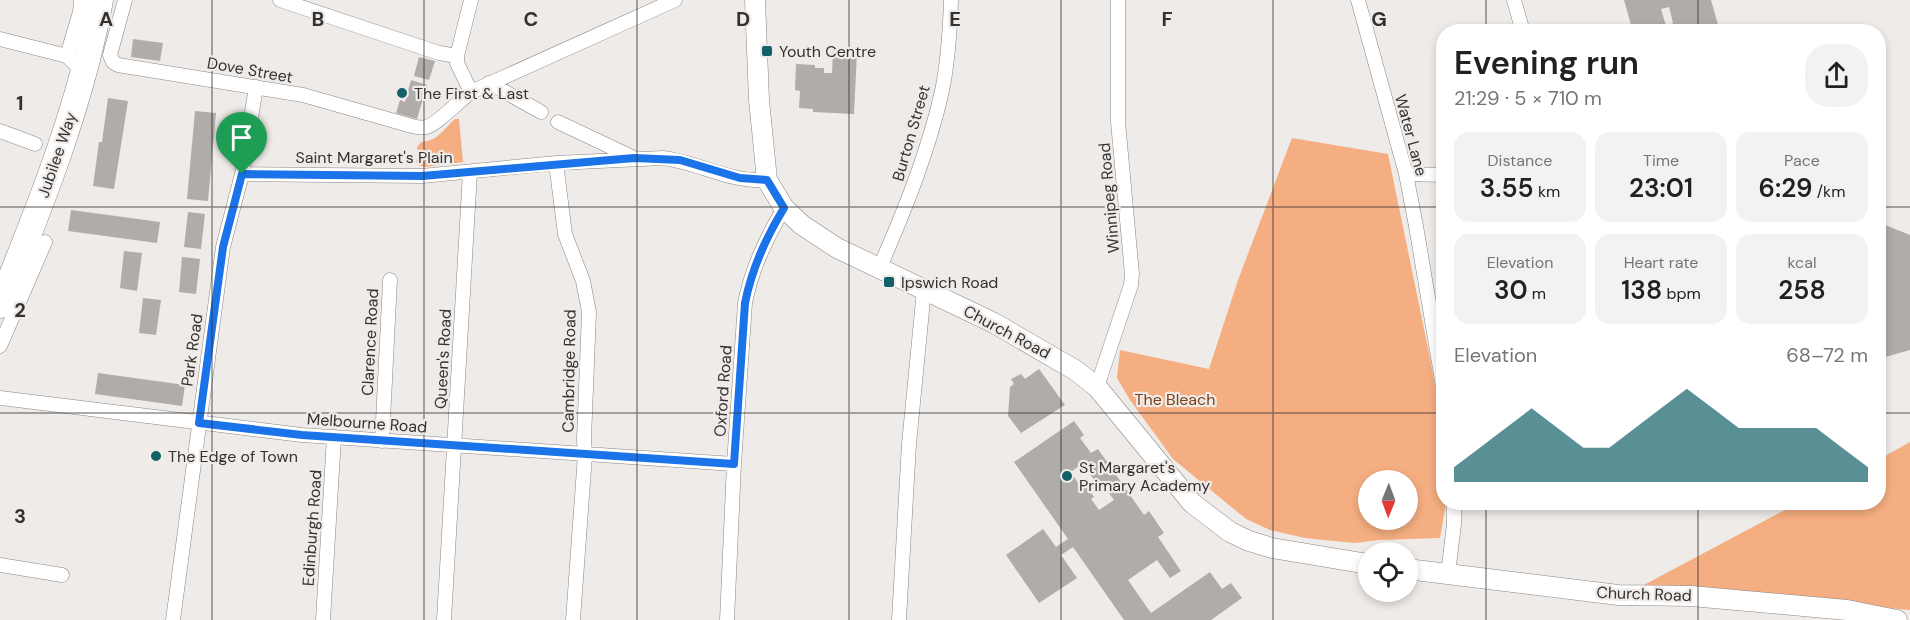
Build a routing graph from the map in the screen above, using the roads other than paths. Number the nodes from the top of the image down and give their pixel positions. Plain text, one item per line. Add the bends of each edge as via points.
1 (81, 0) edge
2 (100, 0) edge
3 (125, 0) edge
4 (280, 0) edge
5 (471, 0) edge
6 (675, 0) edge
7 (755, 0) edge
8 (951, 0) edge
9 (1118, 0) edge
10 (1358, 0) edge
11 (1514, 0) edge
12 (1521, 24) edge
13 (0, 39) edge
14 (457, 56) junction
15 (75, 64) junction
16 (489, 83) junction
17 (256, 87) junction
18 (471, 92) junction
19 (541, 112) dead end
20 (558, 122) dead end
21 (0, 131) edge
22 (35, 144) dead end
23 (634, 158) junction
24 (556, 163) junction
25 (470, 172) junction
26 (242, 174) junction
27 (1406, 174) junction
28 (1436, 175) edge
29 (767, 180) junction
30 (784, 208) junction
31 (45, 242) dead end
32 (879, 269) junction
33 (390, 280) dead end
34 (924, 290) junction
35 (0, 305) edge
36 (1436, 345) edge
37 (0, 346) edge
38 (1096, 387) junction
39 (0, 398) edge
40 (199, 423) junction
41 (334, 437) junction
42 (382, 441) junction
43 (454, 446) junction
44 (585, 455) junction
45 (734, 464) junction
46 (1454, 510) edge
47 (1358, 562) edge
48 (0, 566) edge
49 (1418, 570) edge
50 (1448, 574) junction
51 (62, 575) dead end
52 (1886, 619) edge
53 (173, 620) edge
54 (323, 620) edge
55 (444, 620) edge
56 (573, 620) edge
57 (727, 620) edge
58 (899, 620) edge

1 - 15 street
2 - 15 highway, Jubilee Way
3 - 17 street, Dove Street via 110,55 113,62
4 - 14 street
5 - 14 street
6 - 16 street
7 - 29 main road
8 - 32 street, Burton Street via 942,91 914,186
9 - 38 street, Winnipeg Road via 1118,122 1132,274
10 - 27 street, Water Lane
11 - 12 street
13 - 15 street
14 - 18 street
15 - 35 highway, Jubilee Way via 67,128
16 - 18 street
16 - 19 street
17 - 18 street, Dove Street via 303,95 417,127 433,125
17 - 26 street, Park Road
20 - 23 street
21 - 22 street
23 - 24 street
23 - 29 street via 680,160 740,178
24 - 25 street
24 - 44 street, Cambridge Road via 565,234 583,281 589,312
25 - 26 street, Saint Margaret's Plain via 422,176
25 - 43 street, Queen's Road
26 - 40 street, Park Road via 223,247
27 - 28 street
27 - 36 street, Water Lane
29 - 30 main road, Church Road
30 - 32 main road, Church Road via 837,248
30 - 45 street, Oxford Road via 750,277
31 - 37 street
32 - 34 main road, Church Road
33 - 42 street, Clarence Road
34 - 38 main road, Church Road via 1045,351
34 - 58 street via 910,433
38 - 47 main road, Church Road via 1192,502 1230,532 1272,548
39 - 40 street, Melbourne Road
40 - 41 street, Melbourne Road
40 - 53 street, Park Road
41 - 42 street, Melbourne Road
41 - 54 street, Edinburgh Road
42 - 43 street, Melbourne Road
43 - 44 street, Melbourne Road
43 - 55 street, Queen's Road
44 - 45 street, Melbourne Road
44 - 56 street, Cambridge Road
45 - 57 street, Oxford Road
46 - 50 street
48 - 51 street
49 - 50 main road, Church Road
50 - 52 main road, Church Road via 1618,596 1691,596 1846,610

